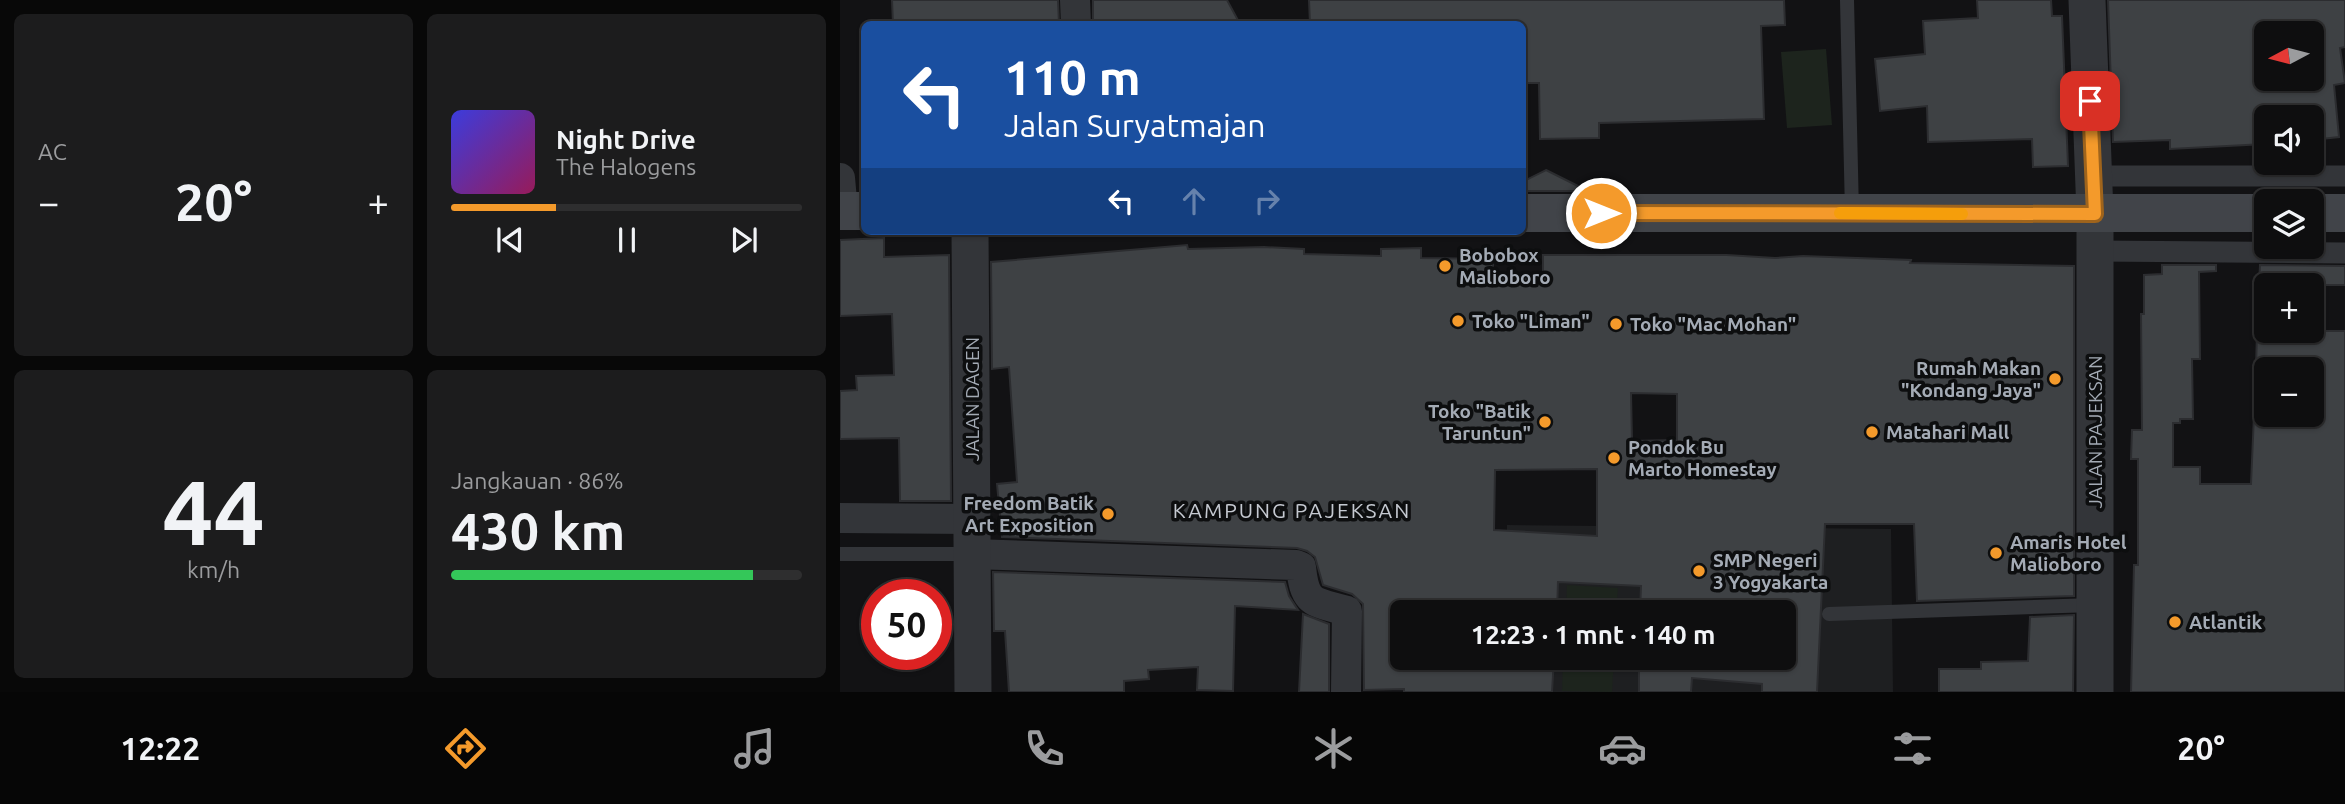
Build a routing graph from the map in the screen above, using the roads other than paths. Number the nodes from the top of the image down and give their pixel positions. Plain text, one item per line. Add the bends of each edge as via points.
1 (1075, 0) edge
2 (1847, 0) edge
3 (2087, 0) edge
4 (1076, 21) edge
5 (2093, 176) junction
6 (2345, 176) edge
7 (1526, 212) edge
8 (1852, 213) junction
9 (2254, 213) edge
10 (2324, 213) edge
11 (2345, 213) edge
12 (2095, 214) junction
13 (970, 235) edge
14 (2095, 251) junction
15 (2345, 253) edge
16 (840, 518) edge
17 (972, 536) junction
18 (840, 554) edge
19 (2095, 605) junction
20 (1829, 614) dead end
21 (973, 692) edge
22 (1346, 692) edge
23 (2095, 692) edge

1 - 4 street
2 - 8 lane
3 - 5 street, JALAN PAJEKSAN
5 - 6 street
5 - 12 street, JALAN PAJEKSAN
7 - 8 main road
8 - 12 main road
9 - 12 main road
10 - 11 main road
12 - 14 street, JALAN PAJEKSAN
13 - 17 street, JALAN DAGEN
14 - 15 street
14 - 19 street, JALAN PAJEKSAN
16 - 17 street
17 - 18 lane
17 - 21 street, JALAN DAGEN
17 - 22 street via 1301,567 1303,590 1311,600 1347,611
19 - 20 lane
19 - 23 street, JALAN PAJEKSAN

